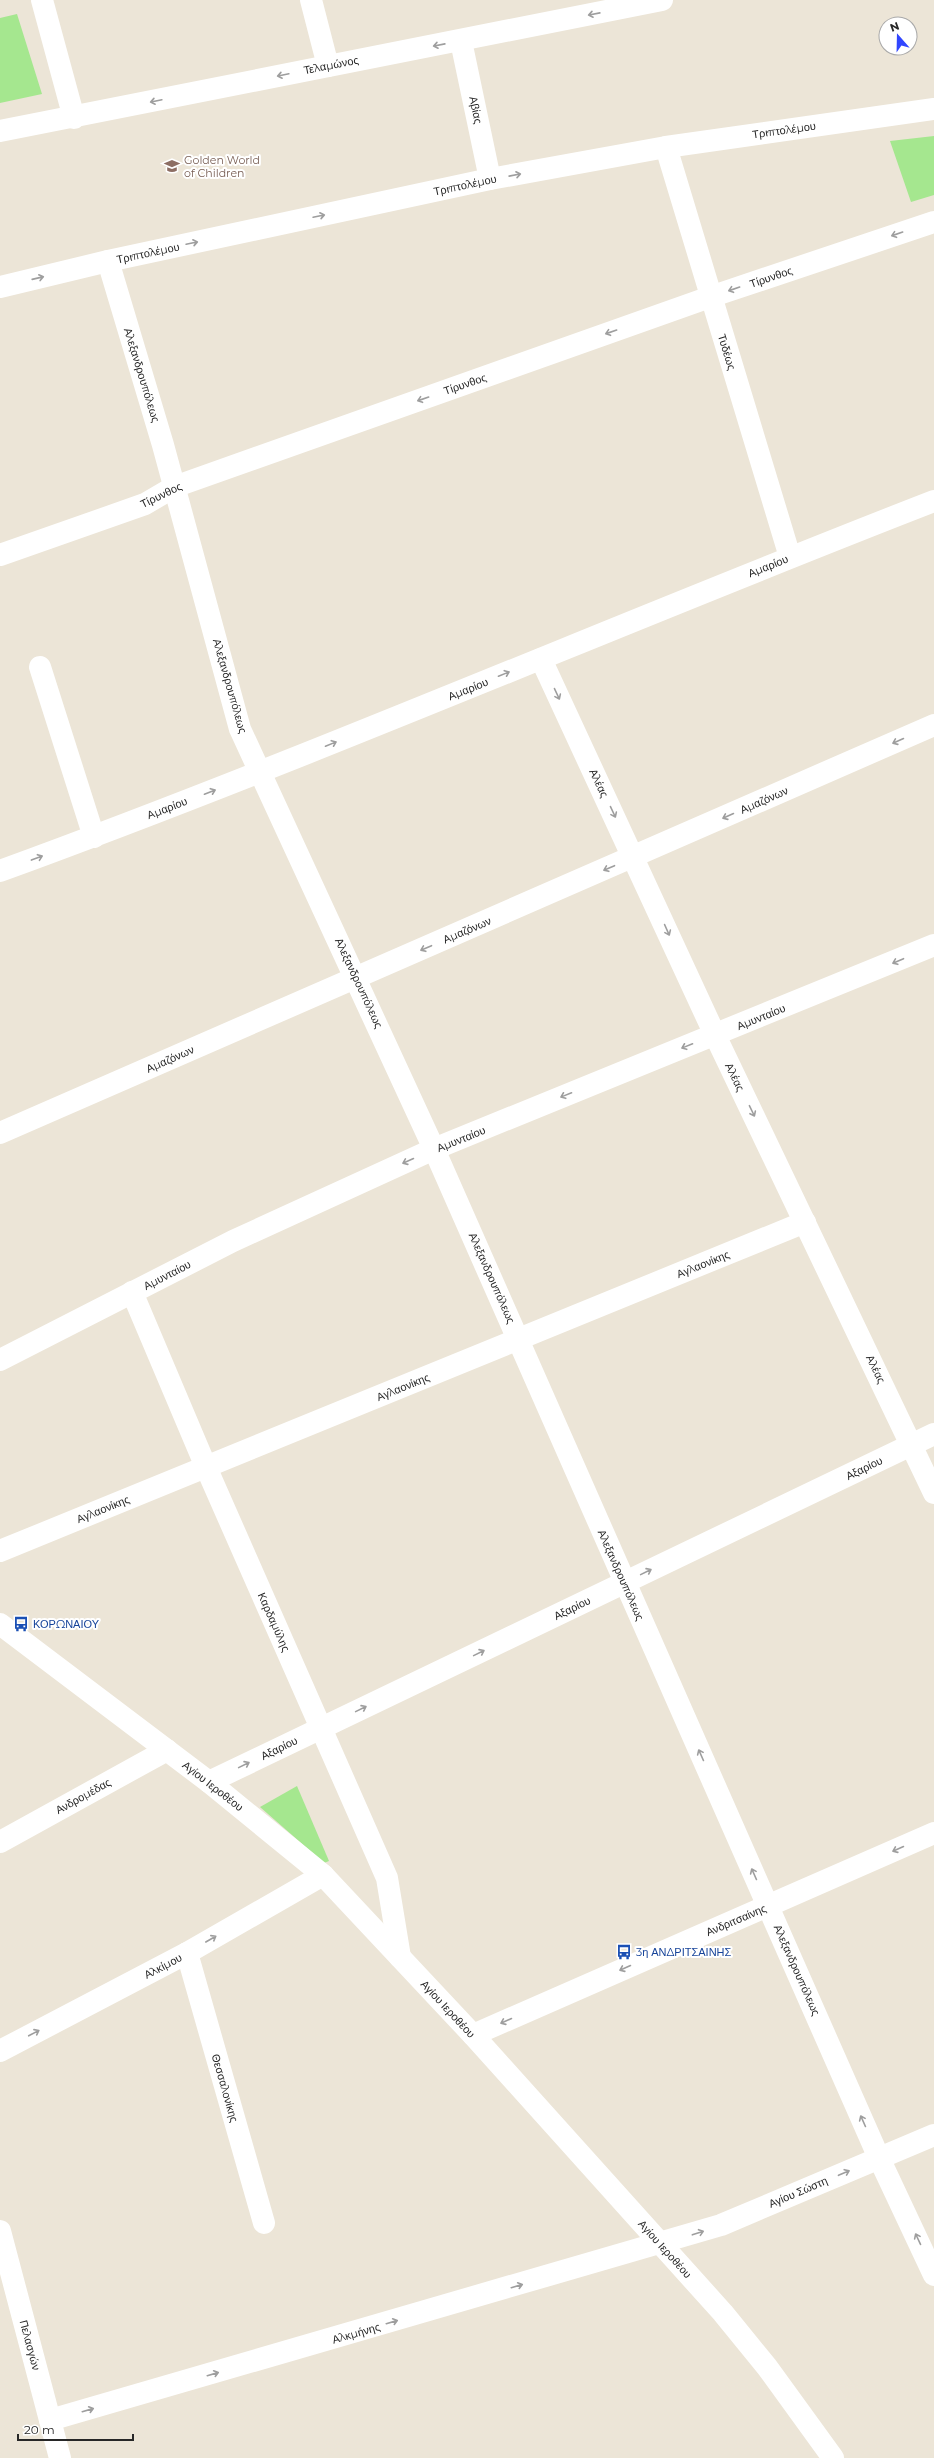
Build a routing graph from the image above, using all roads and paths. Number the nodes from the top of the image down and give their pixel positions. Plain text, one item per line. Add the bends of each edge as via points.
1 (42, 0) edge
2 (311, 0) edge
3 (662, 0) edge
4 (631, 3) edge
5 (461, 41) junction
6 (328, 66) junction
7 (934, 109) edge
8 (74, 118) junction
9 (0, 131) edge
10 (666, 147) junction
11 (490, 179) junction
12 (934, 222) edge
13 (108, 261) junction
14 (0, 287) edge
15 (710, 298) junction
16 (174, 487) junction
17 (934, 501) edge
18 (0, 555) edge
19 (790, 557) junction
20 (541, 659) junction
21 (40, 667) dead end
22 (934, 725) edge
23 (260, 772) junction
24 (94, 837) junction
25 (634, 857) junction
26 (0, 871) edge
27 (934, 945) edge
28 (357, 977) junction
29 (715, 1035) junction
30 (0, 1133) edge
31 (434, 1149) junction
32 (805, 1222) junction
33 (132, 1292) junction
34 (519, 1340) junction
35 (0, 1360) edge
36 (934, 1434) edge
37 (912, 1444) junction
38 (206, 1467) junction
39 (934, 1493) edge
40 (0, 1551) edge
41 (624, 1582) junction
42 (0, 1624) edge
43 (321, 1728) junction
44 (167, 1750) junction
45 (209, 1782) junction
46 (934, 1833) edge
47 (0, 1842) edge
48 (323, 1875) junction
49 (768, 1906) junction
50 (187, 1953) junction
51 (400, 1957) junction
52 (472, 2035) junction
53 (0, 2051) edge
54 (934, 2135) edge
55 (879, 2158) junction
56 (264, 2223) dead end
57 (0, 2231) edge
58 (661, 2245) junction
59 (934, 2275) edge
60 (50, 2420) junction
61 (60, 2458) edge
62 (833, 2458) edge

1 - 8 street
2 - 6 street
3 - 4 street, Τελαμώνος
4 -> 5 street, Τελαμώνος
5 -> 6 street, Τελαμώνος
5 - 11 street, Αβίας
6 -> 8 street, Τελαμώνος
7 - 10 street, Τριπτολέμου
8 - 9 street, Τελαμώνος
11 -> 10 street, Τριπτολέμου
10 - 15 street, Τυδέως
13 -> 11 street, Τριπτολέμου
12 -> 15 street, Τίρυνθος
14 -> 13 street, Τριπτολέμου
13 - 16 street, Αλεξανδρουπόλεως
15 -> 16 street, Τίρυνθος
15 - 19 street, Τυδέως
16 - 18 street, Τίρυνθος via 144,504
16 - 23 street, Αλεξανδρουπόλεως via 240,729
17 - 19 street, Αμαρίου
19 - 20 street, Αμαρίου
23 -> 20 street, Αμαρίου
20 -> 25 street, Αλέας
21 - 24 street
22 -> 25 street, Αμαζόνων
24 -> 23 street, Αμαρίου
23 - 28 street, Αλεξανδρουπόλεως
26 -> 24 street, Αμαρίου
25 -> 28 street, Αμαζόνων
25 -> 29 street, Αλέας
27 -> 29 street, Αμυνταίου
28 - 30 street, Αμαζόνων
28 - 31 street, Αλεξανδρουπόλεως
29 -> 31 street, Αμυνταίου
29 -> 32 street, Αλέας
31 -> 33 street, Αμυνταίου via 233,1241
31 - 34 street, Αλεξανδρουπόλεως
32 - 34 street, Αγλαονίκης
32 - 37 street, Αλέας
33 - 35 street, Αμυνταίου
33 - 38 street, Καρδαμύλης
34 - 38 street, Αγλαονίκης
34 - 41 street, Αλεξανδρουπόλεως
36 - 37 street, Αξαρίου
37 - 39 street, Αλέας
41 -> 37 street, Αξαρίου
38 - 40 street, Αγλαονίκης
38 - 43 street, Καρδαμύλης
43 -> 41 street, Αξαρίου
49 -> 41 street, Αλεξανδρουπόλεως
42 - 44 street, Αγίου Ιεροθέου
45 -> 43 street, Αξαρίου
43 - 51 street, Καρδαμύλης via 387,1878
44 - 45 street, Αγίου Ιεροθέου
44 - 47 street, Ανδρομέδας
45 - 48 street, Αγίου Ιεροθέου
46 -> 49 street, Ανδριτσαίνης
50 -> 48 street, Αλκίμου
48 - 51 street, Αγίου Ιεροθέου
49 -> 52 street, Ανδριτσαίνης
55 -> 49 street, Αλεξανδρουπόλεως
53 -> 50 street, Αλκίμου
50 - 56 street, Θεσσαλονίκης
51 - 52 street, Αγίου Ιεροθέου
52 - 58 street, Αγίου Ιεροθέου
54 - 55 street, Αγίου Σώστη
58 -> 55 street, Αγίου Σώστη via 721,2225
59 -> 55 street, Αλεξανδρουπόλεως
57 - 60 street, Πελασγών
60 -> 58 street, Αλκμήνης
58 - 62 street, Αγίου Ιεροθέου via 723,2313 767,2367
60 - 61 street, Πελασγών

